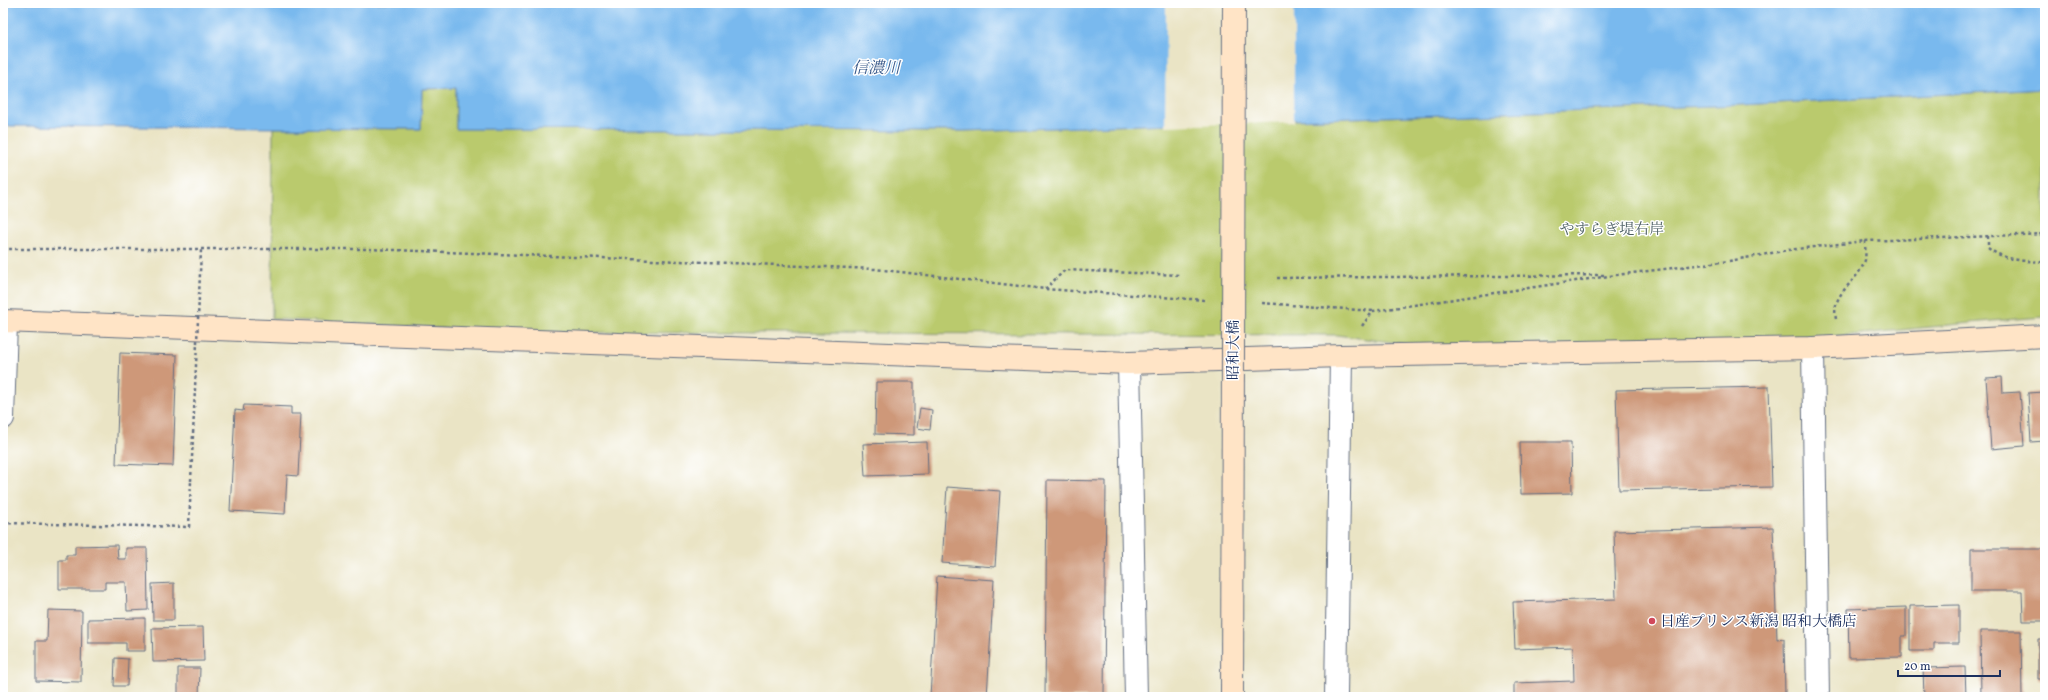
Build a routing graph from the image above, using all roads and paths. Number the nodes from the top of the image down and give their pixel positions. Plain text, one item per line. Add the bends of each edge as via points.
1 (1234, 3) edge
2 (2045, 234) edge
3 (1988, 236) junction
4 (1865, 241) junction
5 (3, 249) edge
6 (201, 250) junction
7 (2045, 262) edge
8 (1616, 275) junction
9 (1180, 276) dead end
10 (1277, 278) dead end
11 (1045, 289) junction
12 (1209, 300) dead end
13 (1256, 303) dead end
14 (1373, 311) junction
15 (5, 322) edge
16 (1837, 324) dead end
17 (2045, 336) edge
18 (1813, 348) junction
19 (1341, 356) junction
20 (1129, 363) junction
21 (3, 418) edge
22 (3, 523) edge
23 (1136, 697) edge
24 (1232, 697) edge
25 (1336, 697) edge
26 (1818, 697) edge

1 - 24 street, 昭和大橋, bridge
2 - 3 path
3 - 4 path
3 - 7 path via 1988,248 1997,255 2014,260
4 - 8 path
4 - 16 path via 1865,259 1836,303
5 - 6 path
6 - 11 path via 368,249 868,269
6 - 22 path, bridge via 189,527
8 - 10 path
8 - 14 path
9 - 11 path via 1065,270
11 - 12 path
13 - 14 path
14 - 19 path
15 - 20 street
15 - 21 street
17 - 18 street
18 - 19 street
18 - 26 street
19 - 20 street
19 - 25 street
20 - 23 street

